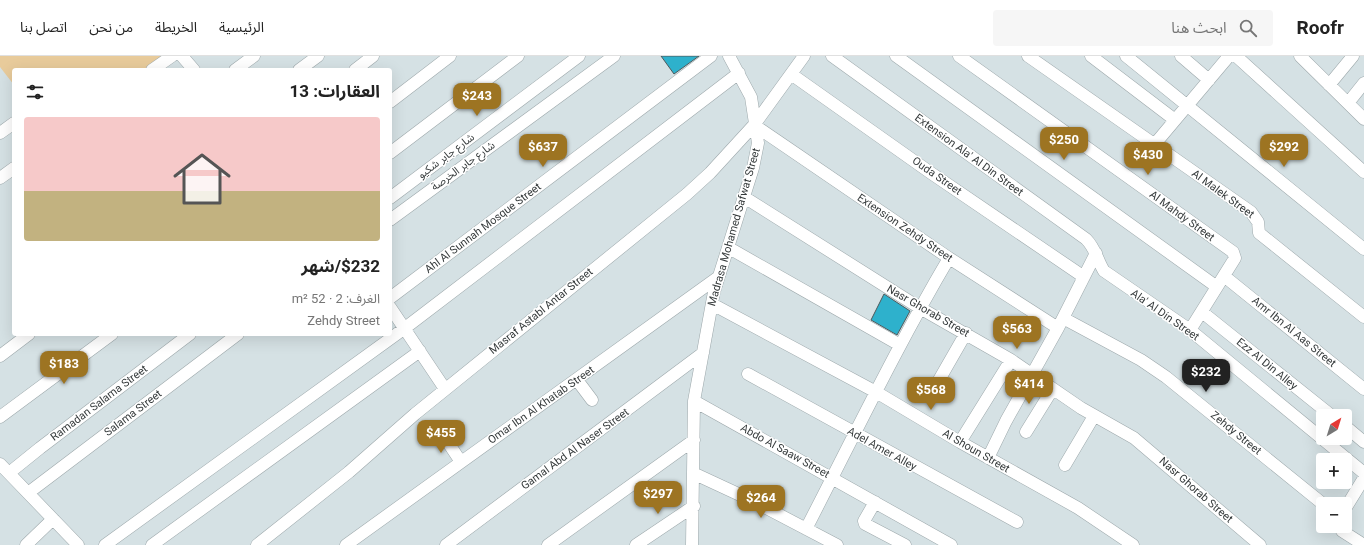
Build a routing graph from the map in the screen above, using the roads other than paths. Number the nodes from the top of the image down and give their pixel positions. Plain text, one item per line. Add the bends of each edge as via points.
1 (172, 56) edge
2 (182, 56) edge
3 (254, 56) edge
4 (318, 56) edge
5 (373, 56) edge
6 (450, 56) edge
7 (518, 56) edge
8 (579, 56) edge
9 (614, 56) edge
10 (711, 56) edge
11 (729, 56) edge
12 (804, 56) edge
13 (832, 56) edge
14 (896, 56) edge
15 (959, 56) edge
16 (1028, 56) edge
17 (1091, 56) edge
18 (1126, 56) edge
19 (1181, 56) edge
20 (1229, 56) edge
21 (1236, 56) edge
22 (1300, 56) edge
23 (1353, 56) edge
24 (155, 68) edge
25 (192, 68) edge
26 (238, 68) edge
27 (302, 68) edge
28 (358, 68) edge
29 (739, 73) junction
30 (791, 74) junction
31 (1209, 80) junction
32 (1364, 83) edge
33 (1329, 85) junction
34 (392, 100) edge
35 (1348, 103) junction
36 (1188, 105) junction
37 (1364, 119) edge
38 (1175, 120) junction
39 (12, 124) edge
40 (754, 125) junction
41 (0, 133) edge
42 (1154, 145) junction
43 (392, 151) edge
44 (12, 169) edge
45 (1364, 172) edge
46 (0, 178) edge
47 (392, 196) edge
48 (744, 197) junction
49 (392, 219) edge
50 (729, 248) junction
51 (1364, 249) edge
52 (1097, 257) junction
53 (949, 258) junction
54 (1224, 276) junction
55 (1084, 277) junction
56 (718, 278) junction
57 (1217, 287) junction
58 (392, 296) edge
59 (712, 304) junction
60 (920, 308) junction
61 (392, 310) edge
62 (1202, 312) junction
63 (1364, 317) edge
64 (1060, 323) junction
65 (405, 328) junction
66 (1190, 330) junction
67 (966, 333) junction
68 (26, 336) edge
69 (109, 336) edge
70 (187, 336) edge
71 (235, 336) edge
72 (900, 345) junction
73 (420, 351) junction
74 (704, 353) junction
75 (0, 356) edge
76 (1011, 360) junction
77 (748, 374) dead end
78 (1032, 376) junction
79 (577, 380) junction
80 (935, 387) dead end
81 (445, 389) junction
82 (1364, 389) edge
83 (1052, 390) junction
84 (876, 392) junction
85 (592, 400) dead end
86 (694, 401) junction
87 (1323, 409) edge
88 (1094, 416) junction
89 (0, 417) edge
90 (441, 432) dead end
91 (1026, 432) dead end
92 (1352, 432) edge
93 (856, 434) junction
94 (694, 440) junction
95 (960, 442) junction
96 (1364, 442) edge
97 (988, 458) junction
98 (461, 462) junction
99 (0, 464) edge
100 (1065, 465) dead end
101 (1364, 473) edge
102 (9, 474) junction
103 (694, 474) junction
104 (832, 478) junction
105 (1364, 478) edge
106 (28, 493) junction
107 (1316, 498) edge
108 (1352, 498) edge
109 (874, 502) junction
110 (694, 506) junction
111 (53, 519) junction
112 (1017, 522) dead end
113 (806, 529) junction
114 (1345, 533) edge
115 (26, 545) edge
116 (78, 545) edge
117 (105, 545) edge
118 (152, 545) edge
119 (257, 545) edge
120 (346, 545) edge
121 (446, 545) edge
122 (548, 545) edge
123 (636, 545) edge
124 (692, 545) edge
125 (836, 545) edge
126 (905, 545) edge
127 (951, 545) edge
128 (1133, 545) edge
129 (1260, 545) edge
130 (1364, 545) edge

1 - 24 street
2 - 25 street
3 - 26 street
4 - 27 street
5 - 28 street
6 - 34 street
7 - 43 street
8 - 47 street, شارع جابر شكيو
9 - 49 street, شارع جابر الخرصة
10 - 58 street, Ahl Al Sunnah Mosque Street
11 - 29 street, Madrasa Mohamed Safwat Street
12 - 30 street, Masraf Astabl Antar Street
13 - 52 street, Extension Ala' Al Din Street via 1086,239
14 - 57 street
15 - 54 street, Al Mahdy Street via 1233,252 1235,258
16 - 42 street, Al Malek Street
17 - 38 street
18 - 36 street
19 - 31 street
20 - 31 street
21 - 45 street
22 - 33 street
23 - 33 street
29 - 40 street, Madrasa Mohamed Safwat Street via 751,97
29 - 65 street
30 - 40 street, Masraf Astabl Antar Street
30 - 55 street, Ouda Street
31 - 36 street
32 - 35 street
33 - 35 street
35 - 37 street
36 - 38 street
36 - 51 street
38 - 42 street
39 - 41 street
40 - 48 street, Madrasa Mohamed Safwat Street via 758,143
40 - 53 street, Extension Zehdy Street
40 - 81 street, Masraf Astabl Antar Street via 687,194
42 - 63 street, Al Malek Street via 1251,212 1258,222 1259,233
44 - 46 street
48 - 50 street, Madrasa Mohamed Safwat Street
48 - 60 street, Nasr Ghorab Street
50 - 56 street, Madrasa Mohamed Safwat Street
50 - 72 street
52 - 55 street
52 - 66 street, Ala' Al Din Street via 1104,271
53 - 60 street
53 - 64 street, Extension Zehdy Street
54 - 57 street, Al Mahdy Street
54 - 82 street, Amr Ibn Al Aas Street
55 - 64 street
56 - 59 street, Madrasa Mohamed Safwat Street
56 - 79 street, Omar Ibn Al Khatab Street
57 - 62 street, Al Mahdy Street
59 - 74 street, Madrasa Mohamed Safwat Street
59 - 84 street, Al Shoun Street
60 - 67 street, Nasr Ghorab Street
60 - 72 street
61 - 65 street
62 - 66 street, Al Mahdy Street
62 - 87 street, Ezz Al Din Alley
64 - 78 street
64 - 107 street, Zehdy Street via 1141,360 1166,377
65 - 73 street
65 - 117 street
66 - 101 street, Ala' Al Din Street
67 - 76 street, Nasr Ghorab Street
67 - 80 street
68 - 75 street
69 - 89 street
70 - 102 street, Ramadan Salama Street
71 - 106 street, Salama Street
72 - 84 street
73 - 81 street
73 - 118 street
74 - 86 street, Madrasa Mohamed Safwat Street
74 - 121 street, Gamal Abd Al Naser Street
76 - 78 street, Nasr Ghorab Street
76 - 95 street
77 - 93 street, Adel Amer Alley
78 - 83 street, Nasr Ghorab Street
78 - 97 street
79 - 85 street
79 - 98 street, Omar Ibn Al Khatab Street
81 - 119 street, Masraf Astabl Antar Street via 349,472
83 - 88 street, Nasr Ghorab Street
83 - 91 street
84 - 93 street
84 - 95 street, Al Shoun Street
86 - 94 street, Madrasa Mohamed Safwat Street
86 - 104 street, Abdo Al Saaw Street
88 - 100 street
88 - 129 street, Nasr Ghorab Street via 1122,430 1145,446
90 - 98 street
92 - 96 street
93 - 104 street
93 - 112 street, Adel Amer Alley
94 - 103 street, Madrasa Mohamed Safwat Street
94 - 122 street
95 - 97 street, Al Shoun Street
97 - 128 street, Al Shoun Street via 1078,508
98 - 120 street, Omar Ibn Al Khatab Street
99 - 102 street
102 - 106 street
103 - 110 street, Madrasa Mohamed Safwat Street
103 - 113 street
104 - 109 street, Abdo Al Saaw Street
104 - 113 street
105 - 108 street
106 - 111 street
109 - 126 street via 864,521 865,524
109 - 127 street, Abdo Al Saaw Street
110 - 123 street
110 - 124 street, Madrasa Mohamed Safwat Street
111 - 115 street
111 - 116 street
113 - 125 street
114 - 130 street

